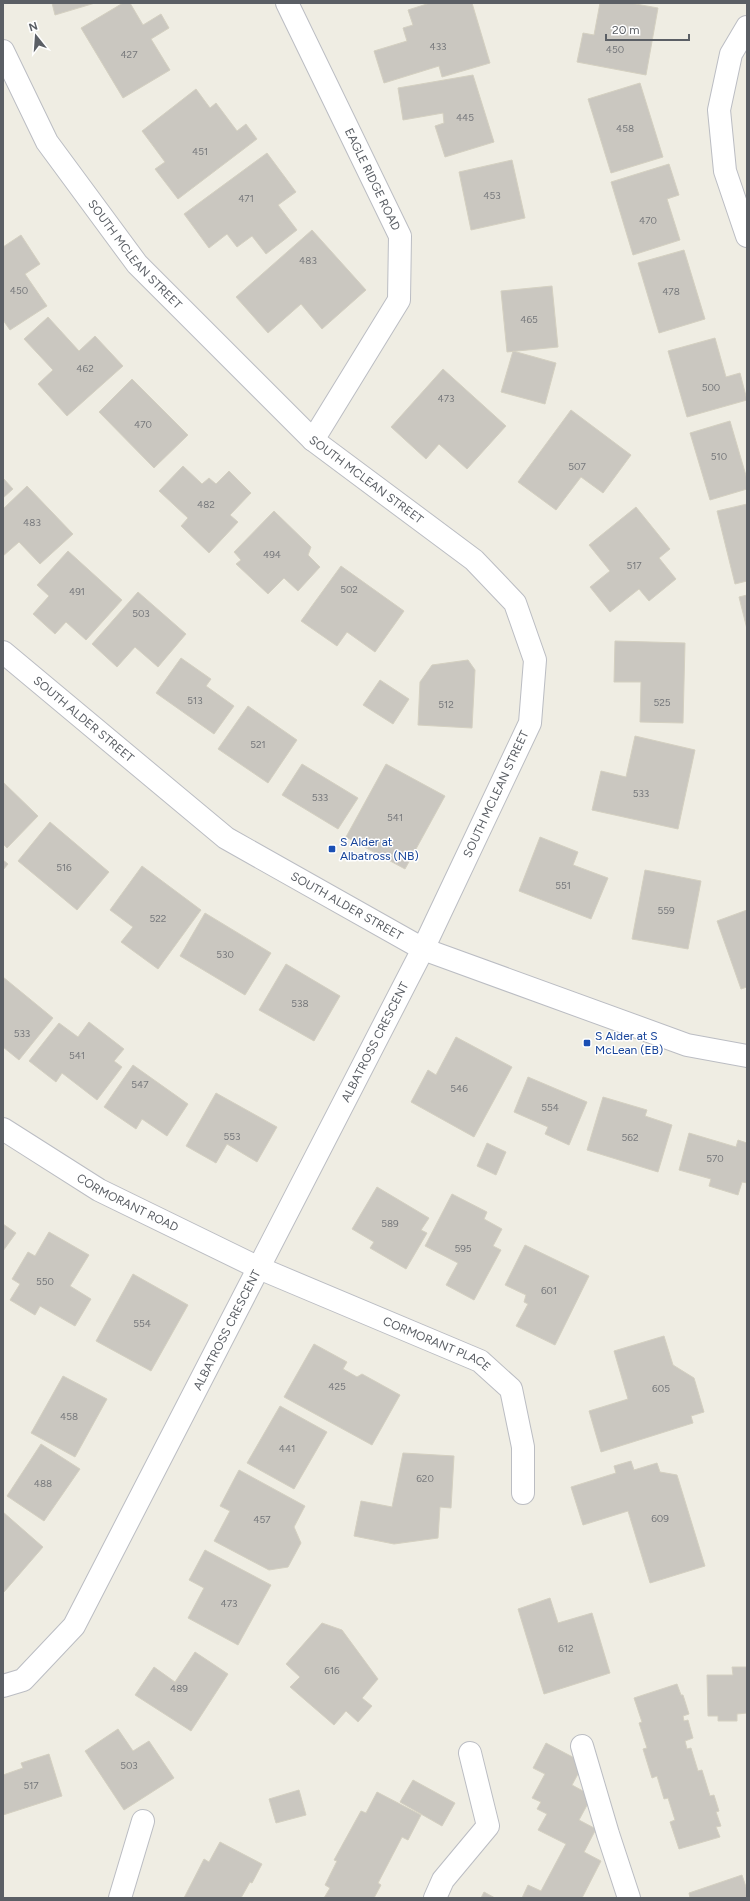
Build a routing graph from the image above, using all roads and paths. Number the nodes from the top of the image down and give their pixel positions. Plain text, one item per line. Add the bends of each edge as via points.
1 (287, 3) edge
2 (747, 27) edge
3 (3, 52) edge
4 (747, 236) edge
5 (313, 440) junction
6 (3, 652) edge
7 (423, 949) junction
8 (747, 1056) edge
9 (3, 1128) edge
10 (259, 1268) junction
11 (523, 1493) dead end
12 (3, 1686) edge
13 (582, 1746) dead end
14 (470, 1753) dead end
15 (143, 1820) dead end
16 (120, 1898) edge
17 (435, 1898) edge
18 (629, 1898) edge

1 - 5 street, EAGLE RIDGE ROAD via 400,236 399,300
2 - 4 street via 731,54 718,110 725,171
3 - 5 street, SOUTH MCLEAN STREET via 47,142 136,264
5 - 7 street, SOUTH MCLEAN STREET via 474,560 515,603 535,660 530,723
6 - 7 street, SOUTH ALDER STREET via 226,838
7 - 8 street, SOUTH ALDER STREET via 687,1046
7 - 10 street, ALBATROSS CRESCENT
9 - 10 street, CORMORANT ROAD via 99,1190
10 - 11 street, CORMORANT PLACE via 480,1361 511,1389 523,1447
10 - 12 street, ALBATROSS CRESCENT via 74,1626 23,1680
13 - 18 street
14 - 17 street via 488,1826 443,1880
15 - 16 street

